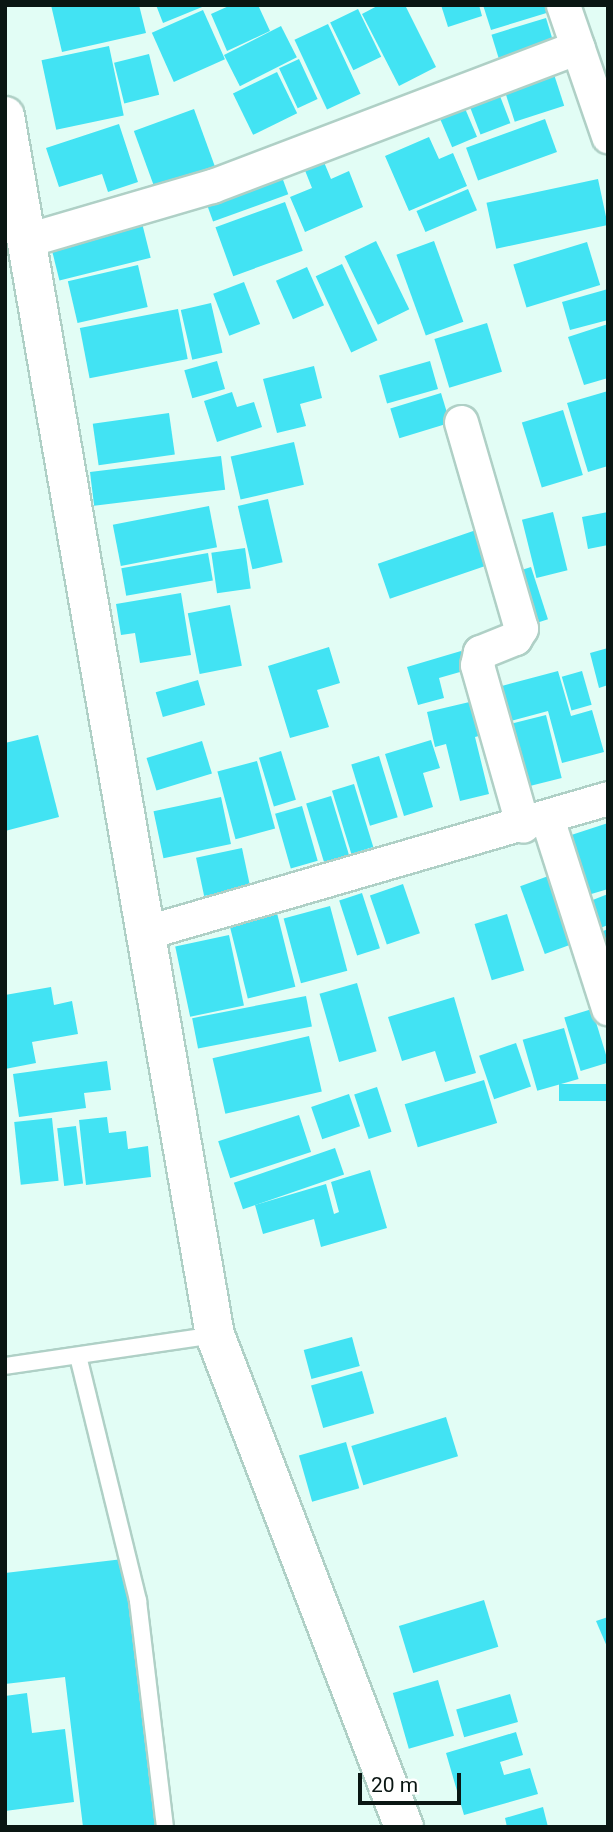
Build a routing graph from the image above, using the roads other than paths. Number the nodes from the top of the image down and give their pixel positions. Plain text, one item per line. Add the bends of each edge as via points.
1 (563, 5) edge
2 (577, 47) junction
3 (5, 116) edge
4 (608, 136) edge
5 (27, 240) junction
6 (461, 422) dead end
7 (608, 798) edge
8 (535, 822) junction
9 (147, 932) junction
10 (608, 1008) edge
11 (215, 1335) junction
12 (79, 1360) junction
13 (5, 1366) edge
14 (165, 1827) edge
15 (404, 1827) edge

1 - 2 street
2 - 4 street
2 - 5 street via 212,186
3 - 5 street
5 - 9 street
6 - 8 street via 521,628 515,638 480,652 477,665
7 - 8 street
8 - 9 street
8 - 10 street
9 - 11 street
11 - 12 lane
11 - 15 street
12 - 13 lane
12 - 14 lane via 138,1601

